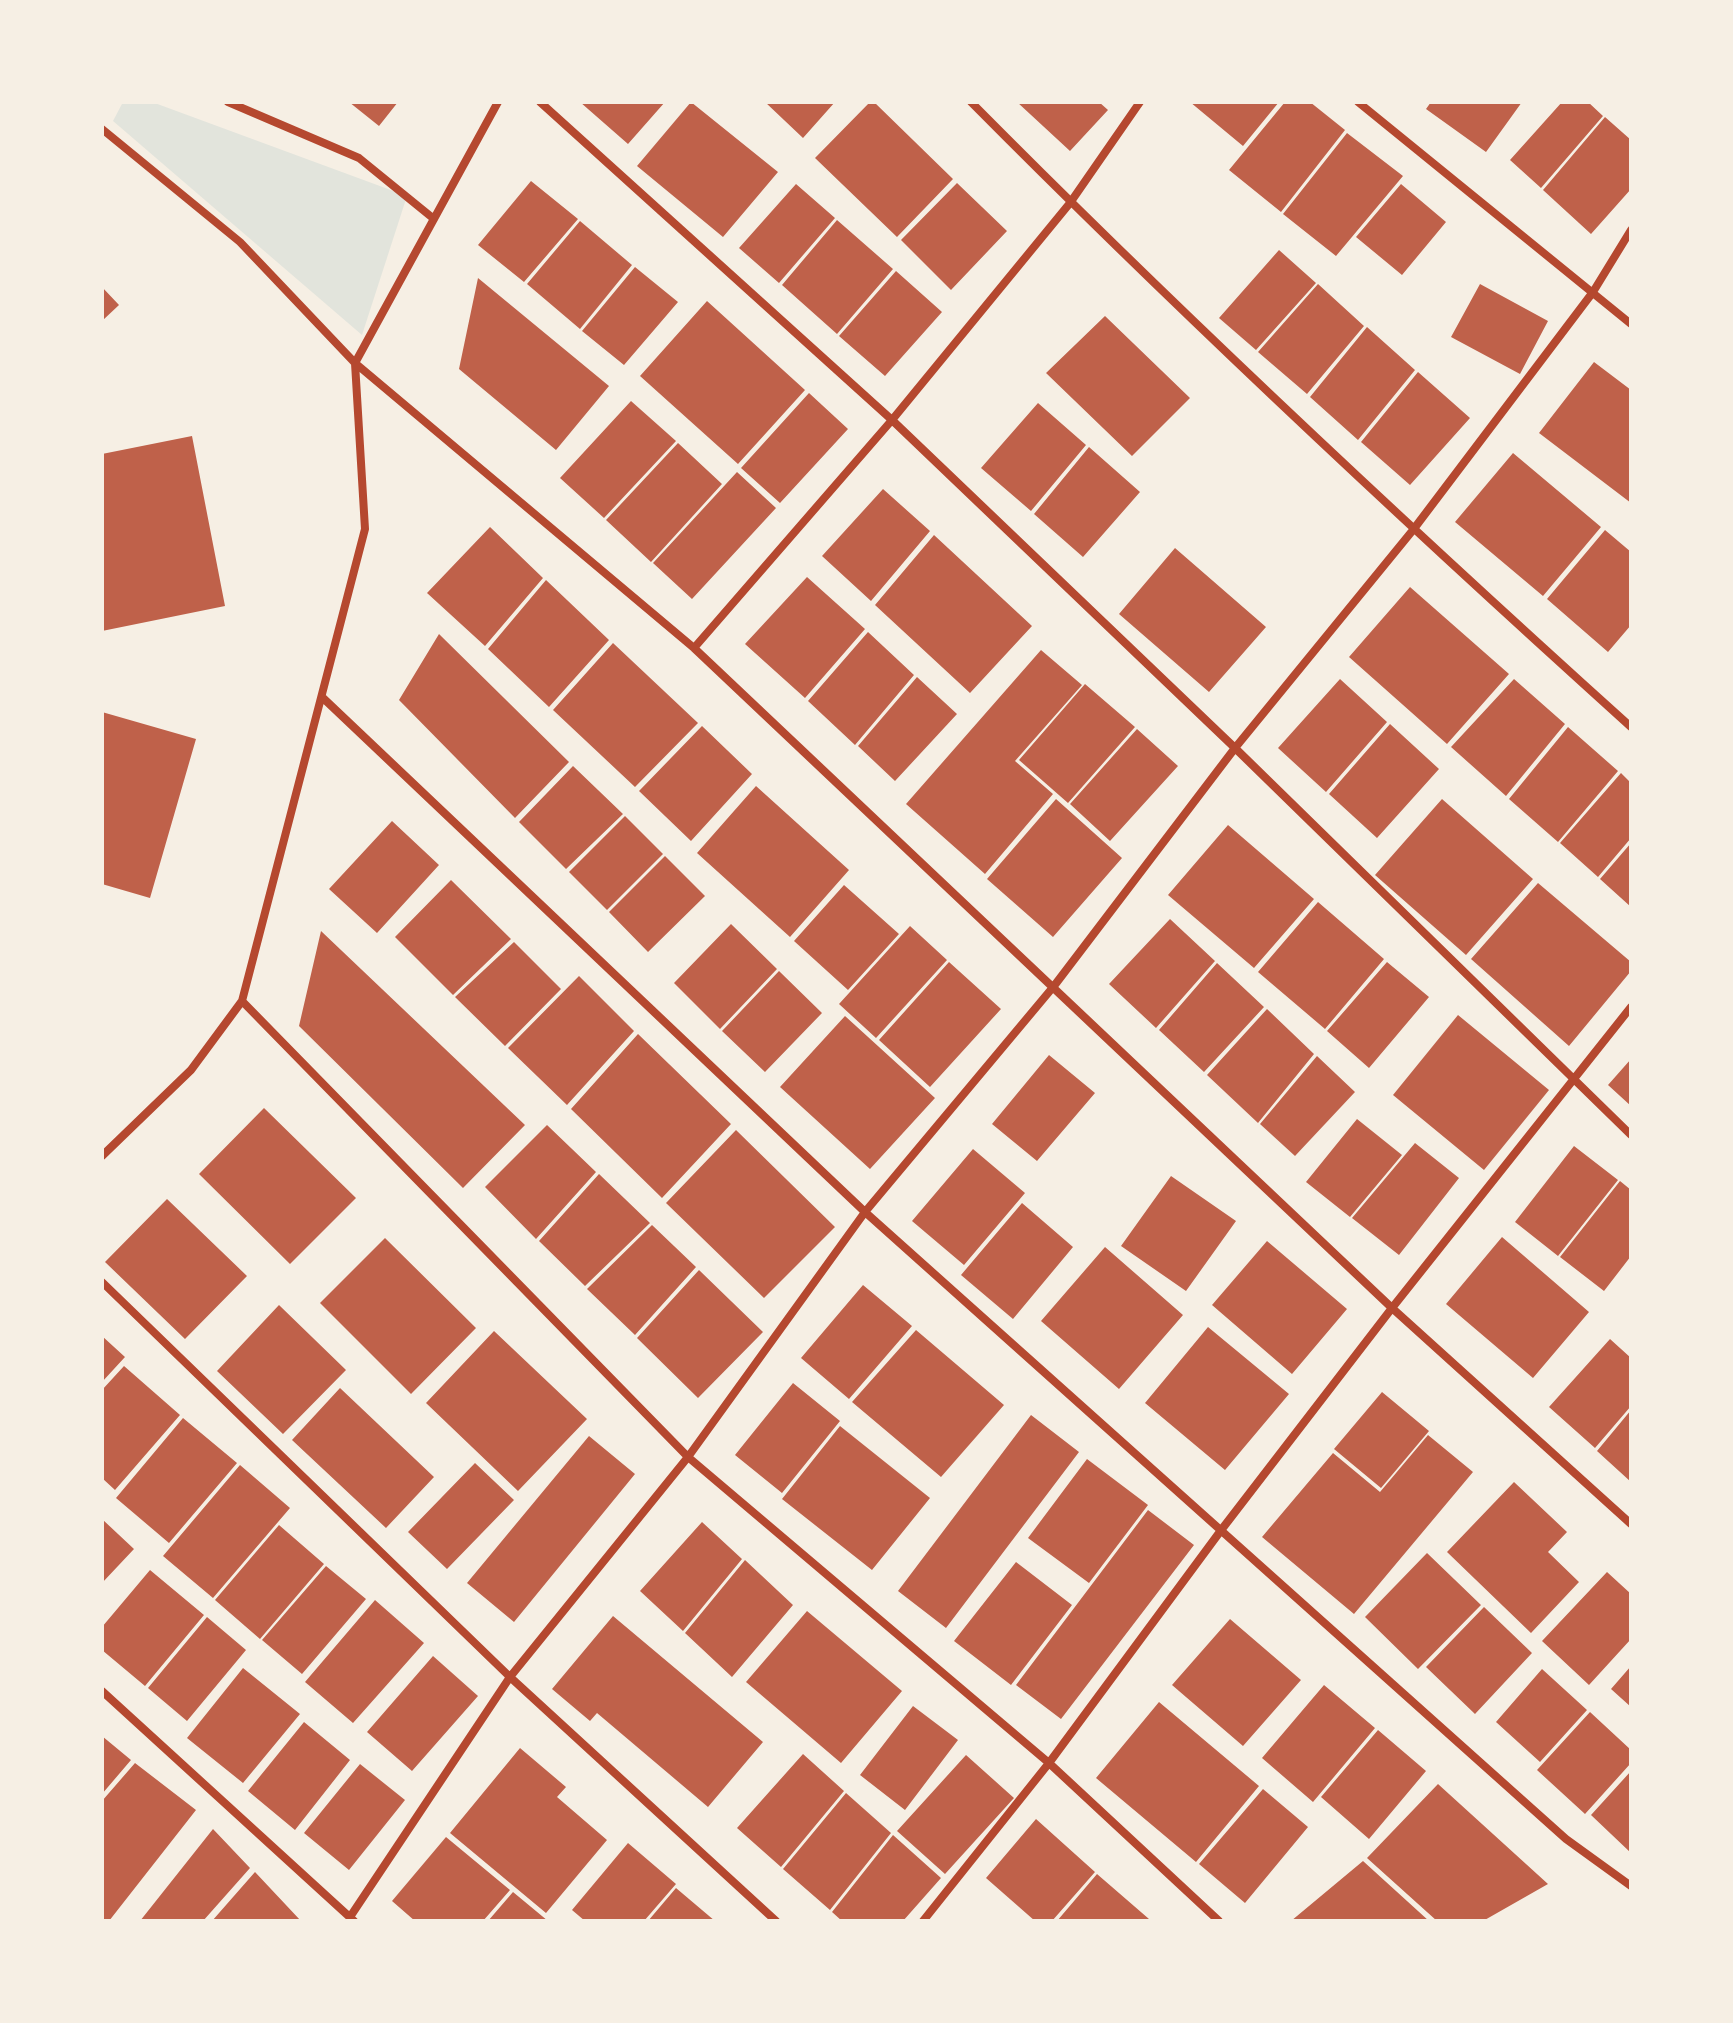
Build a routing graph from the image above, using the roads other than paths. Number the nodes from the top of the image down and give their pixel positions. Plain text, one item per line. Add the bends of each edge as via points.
1 (228, 102) edge
2 (498, 102) edge
3 (540, 102) edge
4 (971, 102) edge
5 (1140, 102) edge
6 (1358, 102) edge
7 (102, 129) edge
8 (1070, 203) junction
9 (434, 219) junction
10 (1631, 230) edge
11 (1593, 292) junction
12 (1631, 324) edge
13 (355, 363) junction
14 (892, 420) junction
15 (1413, 530) junction
16 (694, 648) junction
17 (322, 697) junction
18 (1631, 727) edge
19 (1235, 748) junction
20 (1054, 986) junction
21 (242, 1001) junction
22 (1631, 1007) edge
23 (1575, 1080) junction
24 (1631, 1135) edge
25 (102, 1156) edge
26 (865, 1212) junction
27 (102, 1282) edge
28 (1392, 1308) junction
29 (688, 1457) junction
30 (1631, 1524) edge
31 (1222, 1529) junction
32 (510, 1677) junction
33 (102, 1691) edge
34 (1049, 1763) junction
35 (1631, 1886) edge
36 (352, 1919) edge
37 (776, 1921) edge
38 (923, 1921) edge
39 (1219, 1921) edge

1 - 9 street via 359,158
2 - 9 street
3 - 14 street
4 - 8 street
5 - 8 street
6 - 11 street
7 - 13 street via 240,242
8 - 14 street
8 - 15 street
9 - 13 street
10 - 11 street
11 - 12 street
11 - 15 street
13 - 16 street
13 - 17 street via 365,529
14 - 16 street
14 - 19 street
15 - 18 street
15 - 19 street
16 - 20 street
17 - 21 street
17 - 26 street
19 - 20 street
19 - 23 street
20 - 26 street
20 - 28 street
21 - 25 street via 191,1070
21 - 29 street
22 - 23 street
23 - 24 street
23 - 28 street
26 - 29 street
26 - 31 street
27 - 32 street
28 - 30 street
28 - 31 street
29 - 32 street
29 - 34 street
31 - 34 street
31 - 35 street via 1566,1839
32 - 36 street
32 - 37 street
33 - 36 street
34 - 38 street
34 - 39 street

